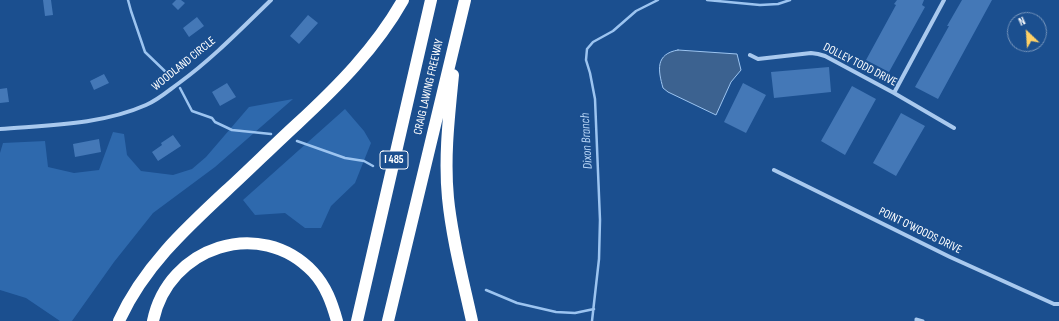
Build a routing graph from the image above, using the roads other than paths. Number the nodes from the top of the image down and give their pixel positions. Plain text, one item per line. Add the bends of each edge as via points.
1 (271, 0) edge
2 (403, 0) edge
3 (431, 0) edge
4 (464, 0) edge
5 (944, 0) edge
6 (457, 30) junction
7 (750, 55) dead end
8 (894, 93) junction
9 (954, 128) dead end
10 (0, 129) edge
11 (774, 170) dead end
12 (1059, 304) edge
13 (118, 321) edge
14 (153, 321) edge
15 (337, 321) edge
16 (357, 321) edge
17 (388, 321) edge
18 (472, 321) edge
19 (916, 321) edge
20 (923, 321) edge

1 - 10 street, WOODLAND CIRCLE via 207,61 152,102 109,117
2 - 13 highway via 365,55 342,80 192,222 158,258 135,290
3 - 16 highway, CRAIG LAWING FREEWAY / I 485
4 - 6 highway, CRAIG LAWING FREEWAY / I 485
5 - 8 street
6 - 17 highway, CRAIG LAWING FREEWAY / I 485
6 - 18 highway via 447,146 448,196 455,245
7 - 8 street, DOLLEY TODD DRIVE via 758,59 818,54
8 - 9 street, DOLLEY TODD DRIVE
11 - 12 street, POINT O'WOODS DRIVE via 950,257
14 - 15 highway via 167,286 186,265 206,252 246,243 276,248 307,267 322,283
19 - 20 lane

